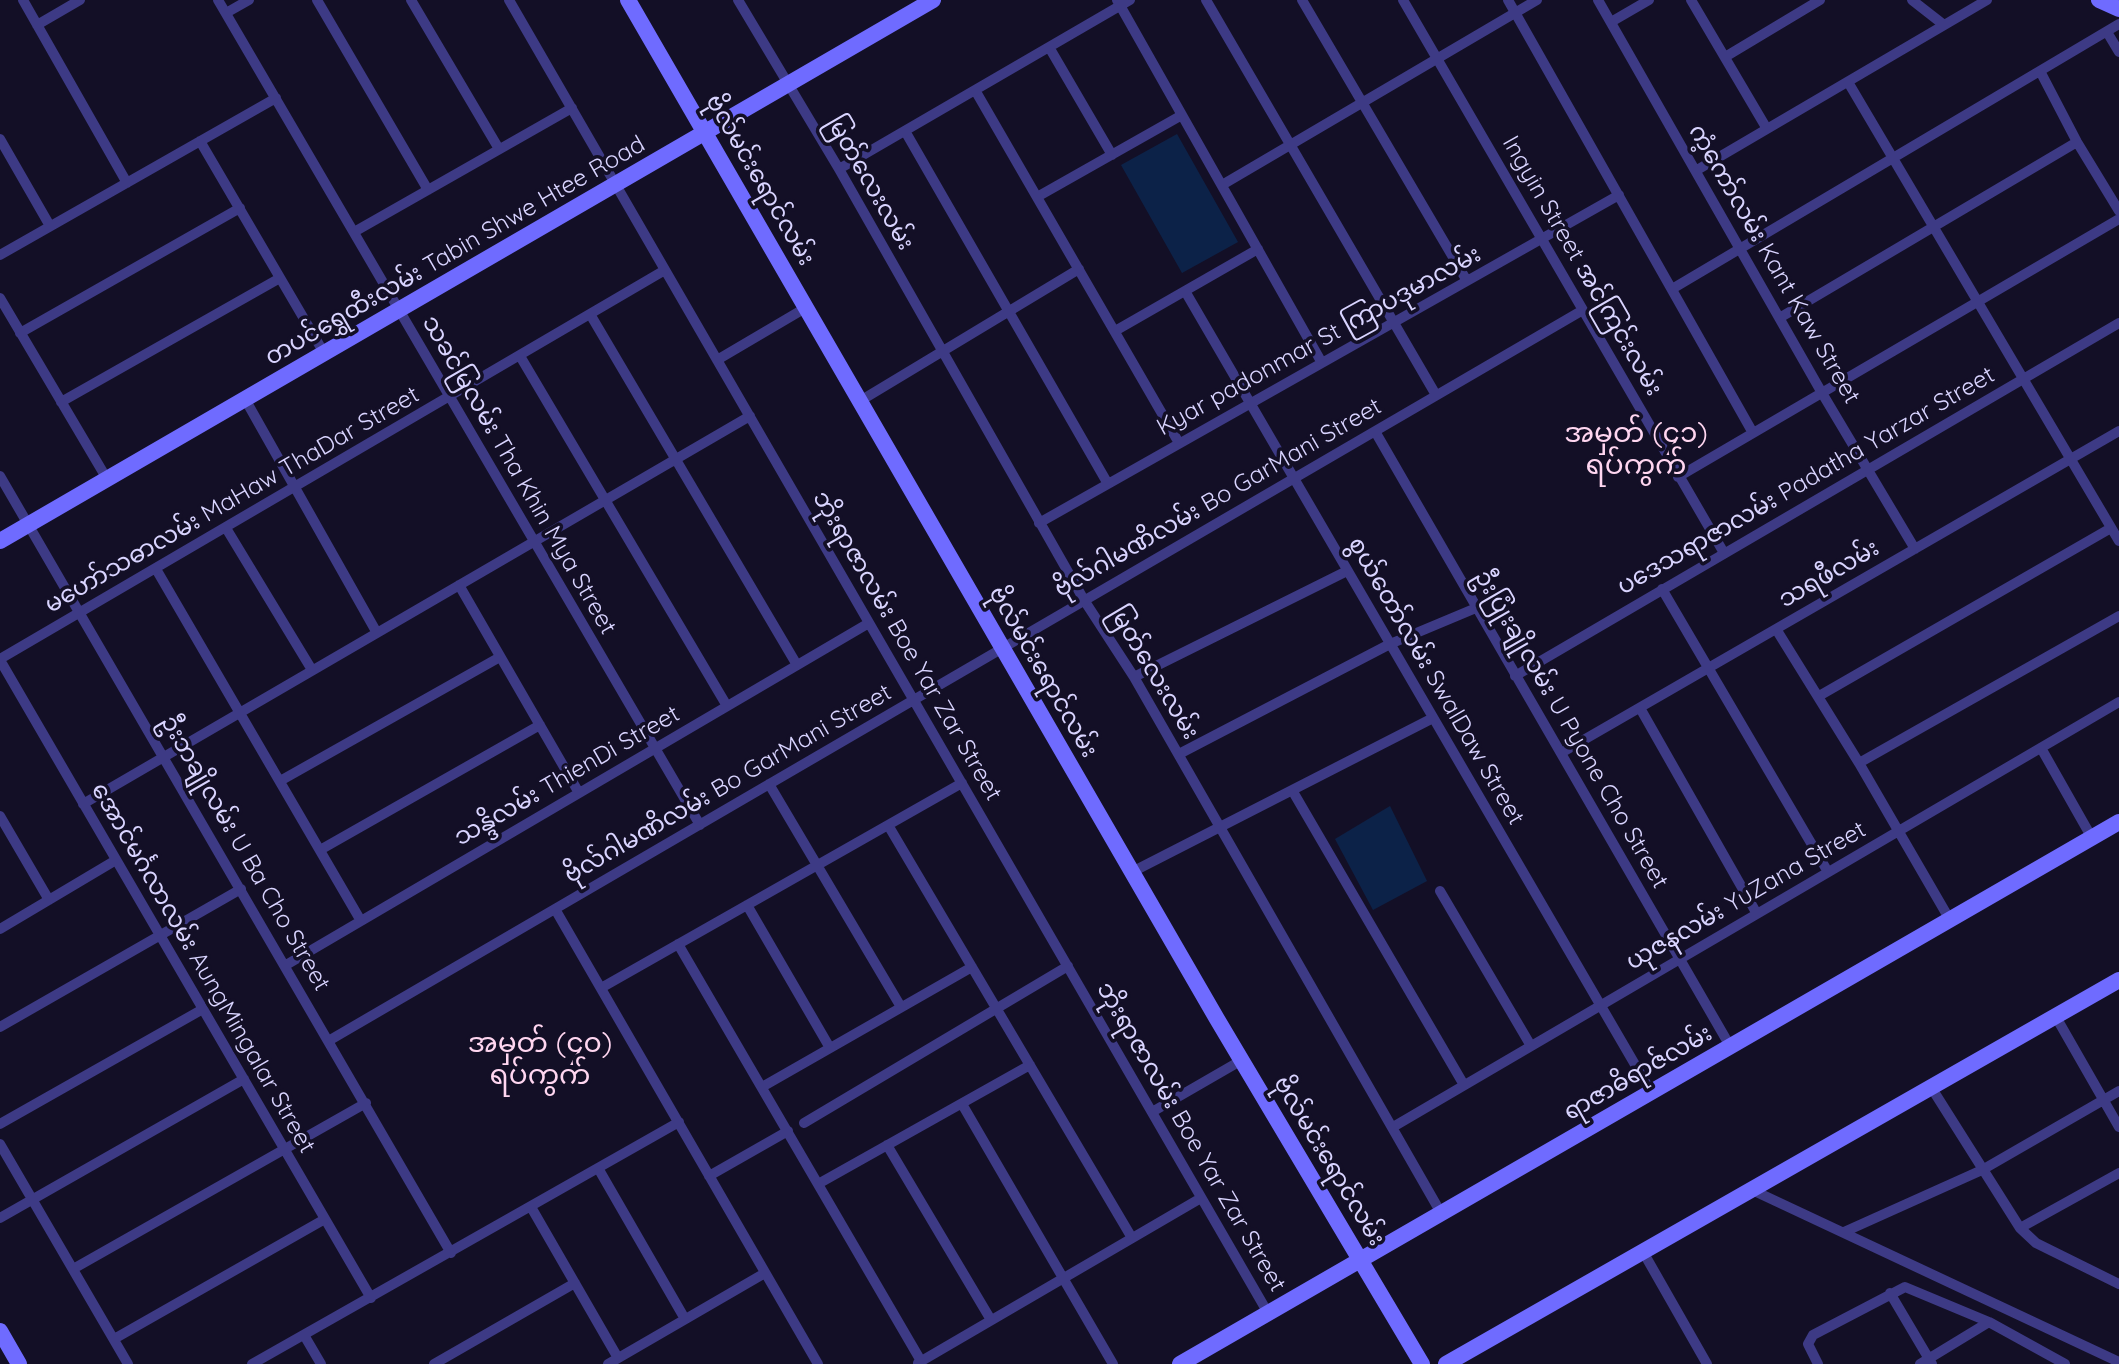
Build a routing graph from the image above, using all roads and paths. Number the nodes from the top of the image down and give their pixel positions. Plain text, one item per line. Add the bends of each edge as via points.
1 (23, 0) edge
2 (80, 0) edge
3 (218, 0) edge
4 (249, 0) edge
5 (317, 0) edge
6 (411, 0) edge
7 (509, 0) edge
8 (628, 0) edge
9 (754, 0) edge
10 (933, 0) edge
11 (1206, 0) edge
12 (1302, 0) edge
13 (1403, 0) edge
14 (1508, 0) edge
15 (1537, 0) edge
16 (1598, 0) edge
17 (1649, 0) edge
18 (1691, 0) edge
19 (1820, 0) edge
20 (1912, 0) edge
21 (1987, 0) edge
22 (2099, 0) edge
23 (1122, 2) edge
24 (740, 4) edge
25 (2119, 9) edge
26 (226, 13) junction
27 (1515, 13) junction
28 (1611, 22) junction
29 (2119, 24) edge
30 (37, 25) junction
31 (1944, 25) junction
32 (2107, 32) junction
33 (1049, 47) junction
34 (2119, 52) edge
35 (1725, 57) junction
36 (1437, 59) junction
37 (2040, 71) junction
38 (1848, 82) junction
39 (787, 85) junction
40 (975, 90) junction
41 (276, 98) junction
42 (1362, 103) junction
43 (572, 108) junction
44 (1182, 115) junction
45 (1767, 129) junction
46 (905, 131) junction
47 (705, 132) junction
48 (0, 139) edge
49 (200, 141) junction
50 (2077, 142) junction
51 (1290, 145) junction
52 (499, 149) junction
53 (1112, 155) junction
54 (1893, 158) junction
55 (839, 169) junction
56 (1697, 170) junction
57 (127, 183) junction
58 (615, 184) junction
59 (1222, 185) junction
60 (428, 190) junction
61 (1619, 195) junction
62 (1037, 197) junction
63 (240, 208) junction
64 (2119, 211) edge
65 (2119, 219) edge
66 (50, 226) junction
67 (1934, 227) junction
68 (354, 232) junction
69 (1542, 239) junction
70 (1741, 248) junction
71 (1258, 249) junction
72 (0, 255) edge
73 (1079, 269) junction
74 (665, 270) junction
75 (280, 278) junction
76 (1467, 281) junction
77 (1672, 289) junction
78 (1185, 292) junction
79 (0, 298) edge
80 (1978, 302) junction
81 (807, 307) junction
82 (399, 309) junction
83 (1583, 310) junction
84 (1009, 311) junction
85 (590, 314) junction
86 (1781, 317) junction
87 (1394, 322) junction
88 (2119, 323) edge
89 (1115, 331) junction
90 (20, 333) junction
91 (943, 351) junction
92 (324, 353) junction
93 (520, 356) junction
94 (717, 360) junction
95 (1322, 363) junction
96 (2023, 379) junction
97 (1822, 393) junction
98 (1436, 395) junction
99 (450, 397) junction
100 (245, 399) junction
101 (860, 401) junction
102 (61, 402) junction
103 (1250, 403) junction
104 (750, 416) junction
105 (2119, 431) edge
106 (1376, 433) junction
107 (1753, 433) junction
108 (1180, 443) junction
109 (676, 459) junction
110 (2071, 459) junction
111 (1869, 469) junction
112 (0, 476) edge
113 (1678, 477) junction
114 (1293, 478) junction
115 (107, 479) junction
116 (1108, 484) junction
117 (295, 488) junction
118 (605, 500) junction
119 (1039, 523) junction
120 (28, 524) junction
121 (226, 528) junction
122 (2111, 528) junction
123 (0, 541) edge
124 (2119, 541) edge
125 (533, 542) junction
126 (1915, 549) junction
127 (1724, 553) junction
128 (156, 569) junction
129 (1347, 571) junction
130 (459, 585) junction
131 (1662, 590) junction
132 (1084, 600) junction
133 (1476, 608) junction
134 (81, 613) junction
135 (2119, 616) edge
136 (869, 623) junction
137 (1776, 629) junction
138 (377, 633) junction
139 (1390, 644) junction
140 (1002, 648) junction
141 (500, 657) junction
142 (0, 660) edge
143 (797, 665) junction
144 (1708, 668) junction
145 (312, 670) junction
146 (1515, 676) junction
147 (1134, 677) junction
148 (1819, 696) junction
149 (914, 700) junction
150 (2119, 702) edge
151 (727, 706) junction
152 (1640, 708) junction
153 (240, 713) junction
154 (1433, 718) junction
155 (540, 726) junction
156 (2041, 748) junction
157 (654, 749) junction
158 (1561, 753) junction
159 (1179, 754) junction
160 (164, 757) junction
161 (1859, 763) junction
162 (280, 781) junction
163 (962, 783) junction
164 (769, 784) junction
165 (1292, 790) junction
166 (579, 793) junction
167 (83, 804) junction
168 (0, 816) edge
169 (2119, 822) edge
170 (699, 825) junction
171 (888, 825) junction
172 (1220, 827) junction
173 (1897, 832) junction
174 (2092, 838) junction
175 (320, 850) junction
176 (116, 860) junction
177 (818, 865) junction
178 (1132, 872) junction
179 (1828, 872) junction
180 (242, 889) junction
181 (1440, 891) dead end
182 (49, 900) junction
183 (747, 905) junction
184 (555, 909) junction
185 (1757, 914) junction
186 (1950, 920) junction
187 (361, 921) junction
188 (0, 929) edge
189 (160, 936) junction
190 (678, 944) junction
191 (1680, 959) junction
192 (286, 965) junction
193 (1068, 966) junction
194 (972, 967) junction
195 (2119, 980) edge
196 (601, 988) junction
197 (1600, 1006) junction
198 (901, 1007) junction
199 (203, 1009) junction
200 (997, 1009) junction
201 (2056, 1017) junction
202 (0, 1027) edge
203 (330, 1040) junction
204 (1531, 1046) junction
205 (1730, 1046) junction
206 (830, 1048) junction
207 (1242, 1060) junction
208 (1030, 1065) junction
209 (244, 1079) junction
210 (1464, 1085) junction
211 (762, 1087) junction
212 (1931, 1087) junction
213 (2119, 1091) edge
214 (1651, 1093) junction
215 (2104, 1100) junction
216 (366, 1103) junction
217 (962, 1104) junction
218 (1152, 1112) junction
219 (678, 1122) junction
220 (804, 1123) dead end
221 (0, 1125) edge
222 (1394, 1126) junction
223 (2119, 1127) edge
224 (788, 1132) junction
225 (0, 1144) edge
226 (887, 1145) junction
227 (284, 1149) junction
228 (598, 1168) junction
229 (1982, 1170) junction
230 (2119, 1173) edge
231 (709, 1176) junction
232 (818, 1184) junction
233 (1751, 1189) junction
234 (1202, 1198) junction
235 (33, 1200) junction
236 (531, 1207) junction
237 (1441, 1213) junction
238 (0, 1218) edge
239 (325, 1219) junction
240 (2020, 1228) junction
241 (1844, 1232) junction
242 (1132, 1238) junction
243 (1642, 1250) junction
244 (451, 1253) junction
245 (73, 1269) junction
246 (1367, 1269) junction
247 (765, 1273) junction
248 (1063, 1278) junction
249 (575, 1283) junction
250 (2119, 1284) edge
251 (1890, 1293) junction
252 (371, 1298) junction
253 (1268, 1313) junction
254 (685, 1319) junction
255 (991, 1320) junction
256 (1989, 1322) junction
257 (0, 1331) edge
258 (304, 1335) junction
259 (114, 1339) junction
260 (1419, 1359) edge
261 (613, 1361) edge
262 (918, 1362) edge
263 (1927, 1362) edge
264 (2119, 1362) edge
265 (19, 1364) edge
266 (128, 1364) edge
267 (252, 1364) edge
268 (321, 1364) edge
269 (434, 1364) edge
270 (818, 1364) edge
271 (1113, 1364) edge
272 (1180, 1364) edge
273 (1446, 1364) edge
274 (1707, 1364) edge
275 (1818, 1364) edge
276 (2065, 1364) edge

1 - 30 street
2 - 30 street
3 - 26 street, သခင်မြလမ်း Tha Khin Mya Street
4 - 26 street
5 - 60 street
6 - 52 street
7 - 43 street, ဘိုးရာဇာလမ်း Boe Yar Zar Street
8 - 47 street, ဗိုလ်မင်းရောင်လမ်း
9 - 24 street
10 - 39 street, တပင်ရွှေထီးလမ်း Tabin Shwe Htee Road
11 - 51 street
12 - 42 street
13 - 36 street, Ingyin Street အင်ကြင်းလမ်း
14 - 27 street
15 - 27 street
16 - 28 street, ကံ့ကော်လမ်း Kant Kaw Street
17 - 28 street
18 - 35 street
19 - 35 street
20 - 31 street
21 - 31 street
22 - 25 street
23 - 33 street
23 - 44 street
24 - 39 street, မြတ်လေးလမ်း
26 - 41 street, သခင်မြလမ်း Tha Khin Mya Street
27 - 36 street
27 - 61 street
28 - 56 street, ကံ့ကော်လမ်း Kant Kaw Street
29 - 32 street
30 - 57 street
31 - 38 street
32 - 34 street
32 - 37 street
33 - 40 street
33 - 53 street
35 - 45 street
36 - 42 street
36 - 69 street, Ingyin Street အင်ကြင်းလမ်း
37 - 50 street
37 - 54 street
38 - 45 street
38 - 54 street
39 - 47 street, တပင်ရွှေထီးလမ်း Tabin Shwe Htee Road
39 - 55 street, မြတ်လေးလမ်း
40 - 46 street
40 - 62 street
41 - 49 street
41 - 68 street, သခင်မြလမ်း Tha Khin Mya Street
42 - 51 street
42 - 76 street
43 - 52 street
43 - 58 street, ဘိုးရာဇာလမ်း Boe Yar Zar Street
44 - 53 street
44 - 59 street
45 - 56 street
46 - 55 street
46 - 84 street
47 - 58 street, တပင်ရွှေထီးလမ်း Tabin Shwe Htee Road
47 - 81 street, ဗိုလ်မင်းရောင်လမ်း
48 - 66 street
49 - 57 street
49 - 63 street
50 - 64 street
50 - 67 street
51 - 59 street
51 - 87 street
52 - 60 street
53 - 62 street
54 - 67 street
54 - 70 street
55 - 91 street, မြတ်လေးလမ်း
56 - 70 street, ကံ့ကော်လမ်း Kant Kaw Street
57 - 66 street
58 - 74 street, ဘိုးရာဇာလမ်း Boe Yar Zar Street
58 - 82 street, တပင်ရွှေထီးလမ်း Tabin Shwe Htee Road
59 - 71 street
60 - 68 street
61 - 69 street, Kyar padonmar St ကြာပဒုမာလမ်း
61 - 77 street
62 - 73 street
63 - 75 street
63 - 90 street
65 - 80 street
66 - 72 street
67 - 80 street
67 - 86 street
68 - 82 street, သခင်မြလမ်း Tha Khin Mya Street
69 - 76 street, Kyar padonmar St ကြာပဒုမာလမ်း
69 - 83 street, Ingyin Street အင်ကြင်းလမ်း
70 - 77 street
70 - 86 street, ကံ့ကော်လမ်း Kant Kaw Street
71 - 78 street
71 - 95 street
73 - 84 street
73 - 89 street
74 - 85 street, မဟော်သဓာလမ်း MaHaw ThaDar Street
74 - 94 street, ဘိုးရာဇာလမ်း Boe Yar Zar Street
75 - 92 street
75 - 102 street
76 - 87 street, Kyar padonmar St ကြာပဒုမာလမ်း
77 - 107 street
78 - 89 street
78 - 103 street, စွယ်တော်လမ်း SwalDaw Street
79 - 90 street
80 - 96 street
80 - 97 street
81 - 94 street
81 - 101 street, ဗိုလ်မင်းရောင်လမ်း
82 - 92 street, တပင်ရွှေထီးလမ်း Tabin Shwe Htee Road
82 - 99 street, သခင်မြလမ်း Tha Khin Mya Street
83 - 98 street, ဗိုလ်ဂါမဏိလမ်း Bo GarMani Street
83 - 113 street, Ingyin Street အင်ကြင်းလမ်း
84 - 91 street
84 - 116 street
85 - 93 street, မဟော်သဓာလမ်း MaHaw ThaDar Street
85 - 109 street
86 - 97 street, ကံ့ကော်လမ်း Kant Kaw Street
87 - 95 street, Kyar padonmar St ကြာပဒုမာလမ်း
87 - 98 street
88 - 96 street, ပဒေသရာဇာလမ်း Padatha Yarzar Street
89 - 108 street
90 - 102 street
91 - 101 street
91 - 119 street, မြတ်လေးလမ်း
92 - 100 street, တပင်ရွှေထီးလမ်း Tabin Shwe Htee Road
93 - 99 street, မဟော်သဓာလမ်း MaHaw ThaDar Street
93 - 118 street
94 - 104 street, ဘိုးရာဇာလမ်း Boe Yar Zar Street
95 - 103 street, Kyar padonmar St ကြာပဒုမာလမ်း
96 - 110 street
96 - 111 street, ပဒေသရာဇာလမ်း Padatha Yarzar Street
97 - 107 street
97 - 111 street, ကံ့ကော်လမ်း Kant Kaw Street
98 - 106 street, ဗိုလ်ဂါမဏိလမ်း Bo GarMani Street
99 - 117 street, မဟော်သဓာလမ်း MaHaw ThaDar Street
99 - 125 street, သခင်မြလမ်း Tha Khin Mya Street
100 - 115 street, တပင်ရွှေထီးလမ်း Tabin Shwe Htee Road
100 - 117 street
101 - 140 street, ဗိုလ်မင်းရောင်လမ်း
102 - 115 street
103 - 108 street, Kyar padonmar St ကြာပဒုမာလမ်း
103 - 114 street, စွယ်တော်လမ်း SwalDaw Street
104 - 109 street
104 - 136 street, ဘိုးရာဇာလမ်း Boe Yar Zar Street
105 - 110 street, သရဖီလမ်း
106 - 114 street, ဗိုလ်ဂါမဏိလမ်း Bo GarMani Street
106 - 133 street, ဦးပြုံးချိုလမ်း U Pyone Cho Street
107 - 113 street
108 - 116 street, Kyar padonmar St ကြာပဒုမာလမ်း
109 - 118 street
109 - 143 street
110 - 122 street
110 - 126 street, သရဖီလမ်း
111 - 126 street, ကံ့ကော်လမ်း Kant Kaw Street
111 - 127 street, ပဒေသရာဇာလမ်း Padatha Yarzar Street
112 - 120 street, ဦးဘချိုလမ်း U Ba Cho Street
113 - 127 street, Ingyin Street အင်ကြင်းလမ်း
114 - 129 street, စွယ်တော်လမ်း SwalDaw Street
114 - 132 street, ဗိုလ်ဂါမဏိလမ်း Bo GarMani Street
115 - 120 street, တပင်ရွှေထီးလမ်း Tabin Shwe Htee Road
116 - 119 street, Kyar padonmar St ကြာပဒုမာလမ်း
117 - 121 street, မဟော်သဓာလမ်း MaHaw ThaDar Street
117 - 138 street
118 - 125 street
118 - 151 street
119 - 132 street, မြတ်လေးလမ်း
120 - 123 street, တပင်ရွှေထီးလမ်း Tabin Shwe Htee Road
120 - 134 street, ဦးဘချိုလမ်း U Ba Cho Street
121 - 128 street, မဟော်သဓာလမ်း MaHaw ThaDar Street
121 - 145 street
122 - 124 street
122 - 148 street
125 - 130 street
125 - 157 street, သခင်မြလမ်း Tha Khin Mya Street
126 - 137 street, သရဖီလမ်း
127 - 131 street, ပဒေသရာဇာလမ်း Padatha Yarzar Street
128 - 134 street, မဟော်သဓာလမ်း MaHaw ThaDar Street
128 - 153 street
129 - 139 street, စွယ်တော်လမ်း SwalDaw Street
129 - 147 street
130 - 138 street
130 - 141 street
131 - 144 street
131 - 146 street, ပဒေသရာဇာလမ်း Padatha Yarzar Street
132 - 140 street, ဗိုလ်ဂါမဏိလမ်း Bo GarMani Street
132 - 147 street, မြတ်လေးလမ်း
133 - 139 street
133 - 146 street, ဦးပြုံးချိုလမ်း U Pyone Cho Street
134 - 142 street, မဟော်သဓာလမ်း MaHaw ThaDar Street
134 - 160 street, ဦးဘချိုလမ်း U Ba Cho Street
135 - 161 street
136 - 143 street, သန္ဒိလမ်း ThienDi Street
136 - 149 street, ဘိုးရာဇာလမ်း Boe Yar Zar Street
137 - 144 street, သရဖီလမ်း
137 - 148 street
138 - 145 street
139 - 154 street, စွယ်တော်လမ်း SwalDaw Street
139 - 159 street
140 - 149 street, ဗိုလ်ဂါမဏိလမ်း Bo GarMani Street
140 - 178 street, ဗိုလ်မင်းရောင်လမ်း
141 - 155 street
141 - 162 street
142 - 167 street, အောင်မင်္ဂလာလမ်း AungMingalar Street
143 - 151 street, သန္ဒိလမ်း ThienDi Street
144 - 152 street, သရဖီလမ်း
144 - 179 street
145 - 153 street
146 - 158 street, ဦးပြုံးချိုလမ်း U Pyone Cho Street
147 - 159 street, မြတ်လေးလမ်း
148 - 161 street
149 - 163 street, ဘိုးရာဇာလမ်း Boe Yar Zar Street
149 - 164 street, ဗိုလ်ဂါမဏိလမ်း Bo GarMani Street
150 - 156 street, ယုဇနလမ်း YuZana Street
151 - 157 street, သန္ဒိလမ်း ThienDi Street
152 - 158 street, သရဖီလမ်း
152 - 185 street
153 - 160 street
153 - 162 street
154 - 165 street
154 - 197 street, စွယ်တော်လမ်း SwalDaw Street
155 - 166 street
155 - 175 street
156 - 173 street, ယုဇနလမ်း YuZana Street
156 - 174 street
157 - 166 street, သန္ဒိလမ်း ThienDi Street
157 - 170 street, သခင်မြလမ်း Tha Khin Mya Street
158 - 191 street, ဦးပြုံးချိုလမ်း U Pyone Cho Street
159 - 172 street, မြတ်လေးလမ်း
160 - 167 street
160 - 180 street, ဦးဘချိုလမ်း U Ba Cho Street
161 - 173 street
162 - 175 street
163 - 171 street
163 - 193 street, ဘိုးရာဇာလမ်း Boe Yar Zar Street
164 - 170 street, ဗိုလ်ဂါမဏိလမ်း Bo GarMani Street
164 - 177 street
165 - 172 street
165 - 210 street
166 - 187 street, သန္ဒိလမ်း ThienDi Street
167 - 176 street, အောင်မင်္ဂလာလမ်း AungMingalar Street
168 - 182 street
169 - 174 street, ရာဇာဓိရာဇ်လမ်း
170 - 184 street, ဗိုလ်ဂါမဏိလမ်း Bo GarMani Street
171 - 177 street
171 - 194 street
172 - 178 street
172 - 222 street, မြတ်လေးလမ်း
173 - 179 street, ယုဇနလမ်း YuZana Street
173 - 186 street
174 - 186 street, ရာဇာဓိရာဇ်လမ်း
175 - 187 street
176 - 182 street
176 - 189 street, အောင်မင်္ဂလာလမ်း AungMingalar Street
177 - 183 street
177 - 198 street
178 - 207 street, ဗိုလ်မင်းရောင်လမ်း
179 - 185 street, ယုဇနလမ်း YuZana Street
180 - 189 street
180 - 192 street, ဦးဘချိုလမ်း U Ba Cho Street
181 - 204 street
182 - 188 street
183 - 190 street
183 - 206 street
184 - 196 street
184 - 203 street, ဗိုလ်ဂါမဏိလမ်း Bo GarMani Street
185 - 191 street, ယုဇနလမ်း YuZana Street
186 - 205 street, ရာဇာဓိရာဇ်လမ်း
187 - 192 street, သန္ဒိလမ်း ThienDi Street
189 - 199 street, အောင်မင်္ဂလာလမ်း AungMingalar Street
189 - 202 street
190 - 196 street
190 - 211 street
191 - 197 street, ယုဇနလမ်း YuZana Street
191 - 205 street, ဦးပြုံးချိုလမ်း U Pyone Cho Street
192 - 203 street, ဦးဘချိုလမ်း U Ba Cho Street
193 - 200 street
193 - 218 street, ဘိုးရာဇာလမ်း Boe Yar Zar Street
194 - 198 street
194 - 200 street
195 - 201 street
196 - 219 street
197 - 204 street, ယုဇနလမ်း YuZana Street
197 - 214 street, စွယ်တော်လမ်း SwalDaw Street
198 - 206 street
199 - 209 street, အောင်မင်္ဂလာလမ်း AungMingalar Street
199 - 221 street
200 - 208 street
200 - 220 street
201 - 212 street
201 - 215 street
203 - 216 street, ဦးဘချိုလမ်း U Ba Cho Street
204 - 210 street, ယုဇနလမ်း YuZana Street
205 - 214 street, ရာဇာဓိရာဇ်လမ်း
206 - 211 street
207 - 218 street
207 - 246 street, ဗိုလ်မင်းရောင်လမ်း
208 - 217 street
208 - 242 street
209 - 227 street, အောင်မင်္ဂလာလမ်း AungMingalar Street
209 - 235 street
210 - 222 street, ယုဇနလမ်း YuZana Street
211 - 224 street
212 - 229 street
212 - 233 street
213 - 215 street
214 - 237 street, ရာဇာဓိရာဇ်လမ်း
215 - 223 street
215 - 229 street
216 - 227 street
216 - 244 street, ဦးဘချိုလမ်း U Ba Cho Street
217 - 226 street
217 - 248 street
218 - 234 street, ဘိုးရာဇာလမ်း Boe Yar Zar Street
219 - 228 street
219 - 231 street
222 - 237 street, မြတ်လေးလမ်း
224 - 231 street
224 - 232 street
225 - 235 street
226 - 232 street
226 - 255 street
227 - 239 street, အောင်မင်္ဂလာလမ်း AungMingalar Street
227 - 245 street
228 - 236 street
228 - 254 street
229 - 240 street
229 - 241 street
230 - 240 street
231 - 247 street
232 - 262 street
233 - 241 street
233 - 243 street
234 - 242 street
234 - 253 street, ဘိုးရာဇာလမ်း Boe Yar Zar Street
235 - 238 street
235 - 245 street
236 - 244 street
236 - 249 street
237 - 246 street, ရာဇာဓိရာဇ်လမ်း
239 - 252 street, အောင်မင်္ဂလာလမ်း AungMingalar Street
239 - 259 street
240 - 250 street via 2036,1243
241 - 264 street
242 - 248 street
243 - 273 street
243 - 274 street
244 - 252 street
245 - 259 street
246 - 253 street, ရာဇာဓိရာဇ်လမ်း
246 - 260 street, ဗိုလ်မင်းရောင်လမ်း
247 - 254 street
247 - 270 street
248 - 255 street
248 - 271 street
249 - 261 street
249 - 269 street
251 - 256 street via 1911,1287
251 - 263 street
251 - 275 street via 1813,1335 1808,1344
252 - 258 street
253 - 272 street, ရာဇာဓိရာဇ်လမ်း
254 - 261 street
255 - 262 street
256 - 263 street
256 - 276 street
257 - 265 street
258 - 267 street
258 - 268 street
259 - 266 street

